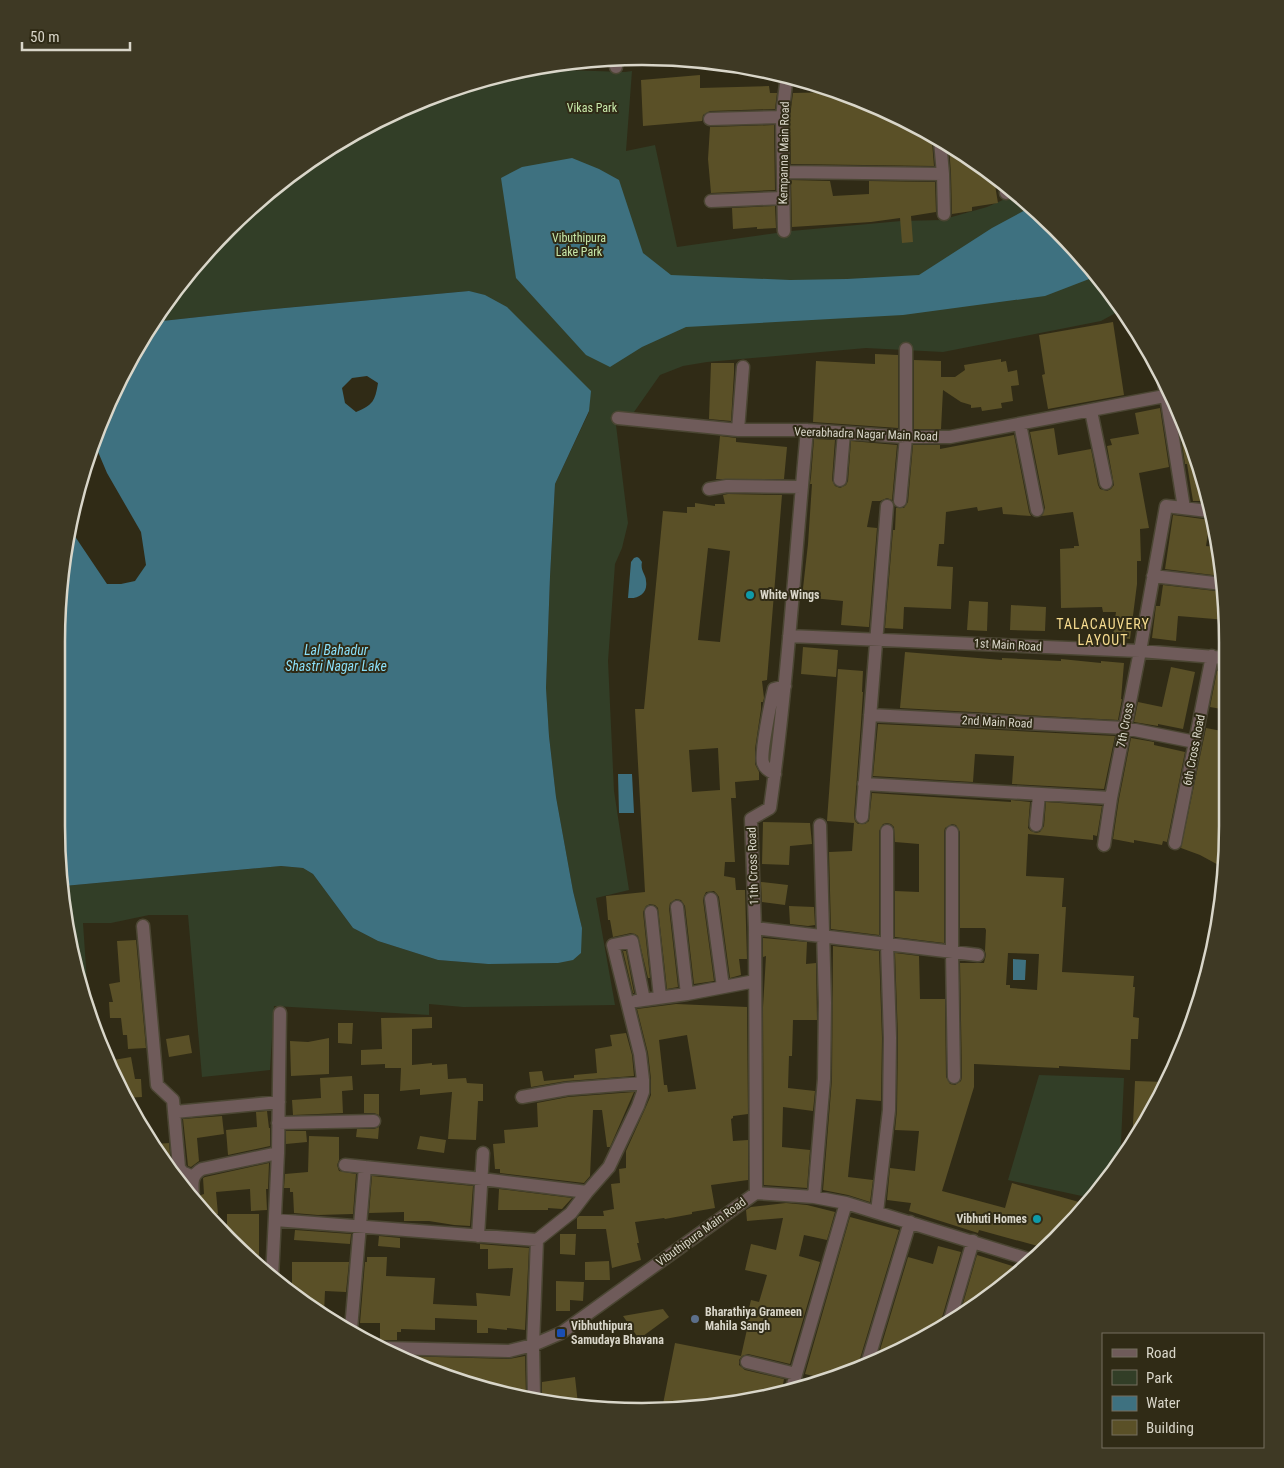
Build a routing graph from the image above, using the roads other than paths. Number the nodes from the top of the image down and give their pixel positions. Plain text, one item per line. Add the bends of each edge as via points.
1 (785, 84) edge
2 (782, 117) junction
3 (710, 119) dead end
4 (941, 148) edge
5 (784, 172) junction
6 (943, 174) junction
7 (783, 198) junction
8 (711, 201) dead end
9 (944, 214) dead end
10 (784, 231) dead end
11 (906, 349) dead end
12 (743, 367) dead end
13 (1163, 396) edge
14 (1091, 411) junction
15 (1170, 411) edge
16 (618, 418) dead end
17 (1020, 424) junction
18 (738, 430) junction
19 (807, 430) junction
20 (844, 433) junction
21 (906, 437) junction
22 (840, 480) dead end
23 (1106, 483) dead end
24 (802, 487) junction
25 (708, 489) dead end
26 (900, 501) dead end
27 (887, 506) dead end
28 (1184, 508) junction
29 (1037, 510) dead end
30 (1203, 510) edge
31 (1153, 576) junction
32 (1216, 583) edge
33 (789, 636) junction
34 (876, 639) junction
35 (1140, 651) junction
36 (1212, 656) junction
37 (1219, 657) edge
38 (870, 715) junction
39 (1125, 728) junction
40 (1195, 742) junction
41 (864, 784) junction
42 (1039, 795) junction
43 (1111, 798) junction
44 (862, 817) dead end
45 (820, 825) dead end
46 (1036, 825) dead end
47 (887, 831) dead end
48 (952, 832) dead end
49 (1176, 844) dead end
50 (1104, 845) dead end
51 (711, 899) dead end
52 (677, 907) dead end
53 (651, 912) dead end
54 (143, 926) dead end
55 (755, 928) junction
56 (823, 936) junction
57 (887, 944) junction
58 (952, 952) junction
59 (978, 955) dead end
60 (755, 982) junction
61 (722, 987) junction
62 (687, 994) junction
63 (660, 997) junction
64 (644, 1000) junction
65 (626, 1002) junction
66 (280, 1013) dead end
67 (954, 1077) dead end
68 (643, 1083) junction
69 (522, 1097) dead end
70 (279, 1102) junction
71 (175, 1112) junction
72 (374, 1122) dead end
73 (278, 1123) junction
74 (278, 1153) junction
75 (483, 1153) dead end
76 (345, 1165) dead end
77 (365, 1167) junction
78 (193, 1177) junction
79 (482, 1179) junction
80 (193, 1188) edge
81 (586, 1192) junction
82 (756, 1193) junction
83 (814, 1198) junction
84 (846, 1202) junction
85 (877, 1212) junction
86 (274, 1220) junction
87 (910, 1222) junction
88 (360, 1226) junction
89 (478, 1236) junction
90 (537, 1240) junction
91 (973, 1241) junction
92 (1024, 1258) edge
93 (272, 1269) edge
94 (952, 1313) edge
95 (352, 1326) edge
96 (533, 1345) junction
97 (398, 1348) edge
98 (869, 1356) edge
99 (748, 1362) dead end
100 (796, 1374) junction
101 (794, 1382) edge
102 (534, 1393) edge

1 - 2 street, Kempanna Main Road
2 - 3 street
2 - 5 street, Kempanna Main Road
4 - 6 street
5 - 6 street
5 - 7 street, Kempanna Main Road
6 - 9 street
7 - 8 street
7 - 10 street, Kempanna Main Road
11 - 21 street
12 - 18 street
13 - 14 street, Veerabhadra Nagar Main Road
14 - 17 street, Veerabhadra Nagar Main Road
14 - 23 street
15 - 28 street
16 - 18 street, Veerabhadra Nagar Main Road
17 - 21 street, Veerabhadra Nagar Main Road via 950,437
17 - 29 street
18 - 19 street, Veerabhadra Nagar Main Road
19 - 20 street, Veerabhadra Nagar Main Road
19 - 24 street, 11th Cross Road
20 - 21 street, Veerabhadra Nagar Main Road
20 - 22 street
21 - 26 street
24 - 25 street via 727,486
24 - 33 street, 11th Cross Road
27 - 34 street
28 - 30 street
28 - 31 street, 7th Cross via 1166,506
31 - 32 street
31 - 35 street, 7th Cross
33 - 34 street, 1st Main Road
33 - 55 street, 11th Cross Road via 770,808 751,819
34 - 35 street, 1st Main Road
34 - 38 street
35 - 36 street, 1st Main Road
35 - 39 street, 7th Cross
36 - 37 street, 1st Main Road
36 - 40 street, 6th Cross Road
38 - 39 street, 2nd Main Road
38 - 41 street
39 - 40 street, 2nd Main Road
39 - 43 street, 7th Cross
40 - 49 street, 6th Cross Road
41 - 42 street
41 - 44 street
42 - 43 street
42 - 46 street
43 - 50 street, 7th Cross
45 - 56 street
47 - 57 street
48 - 58 street
51 - 61 street
52 - 62 street
53 - 63 street
54 - 71 street via 157,1085 172,1098
55 - 56 street
55 - 60 street, 11th Cross Road
56 - 57 street
56 - 83 street via 824,1079
57 - 58 street
57 - 85 street via 889,1110
58 - 59 street
58 - 67 street
60 - 61 street
60 - 82 street, 11th Cross Road
61 - 62 street
62 - 63 street
63 - 64 street
64 - 65 street
64 - 65 street via 632,941 613,945
65 - 68 street via 640,1054
66 - 70 street
68 - 69 street via 566,1089
68 - 81 street via 641,1099 614,1158
70 - 71 street
70 - 73 street
71 - 78 street via 179,1167
72 - 73 street
73 - 74 street
74 - 78 street via 210,1166 196,1172
74 - 86 street
75 - 79 street
76 - 77 street
77 - 79 street
77 - 88 street
78 - 80 street
79 - 81 street
79 - 89 street
81 - 90 street via 571,1213
82 - 83 street, Vibuthipura Main Road
82 - 96 street, Vibuthipura Main Road via 561,1333
83 - 84 street, Vibuthipura Main Road
84 - 85 street, Vibuthipura Main Road
84 - 100 street
85 - 87 street, Vibuthipura Main Road
86 - 88 street
86 - 93 street
87 - 91 street, Vibuthipura Main Road
87 - 98 street
88 - 89 street
88 - 95 street
89 - 90 street
90 - 96 street
91 - 92 street, Vibuthipura Main Road
91 - 94 street
96 - 97 street, Vibuthipura Main Road via 509,1351
96 - 102 street
99 - 100 street
100 - 101 street

